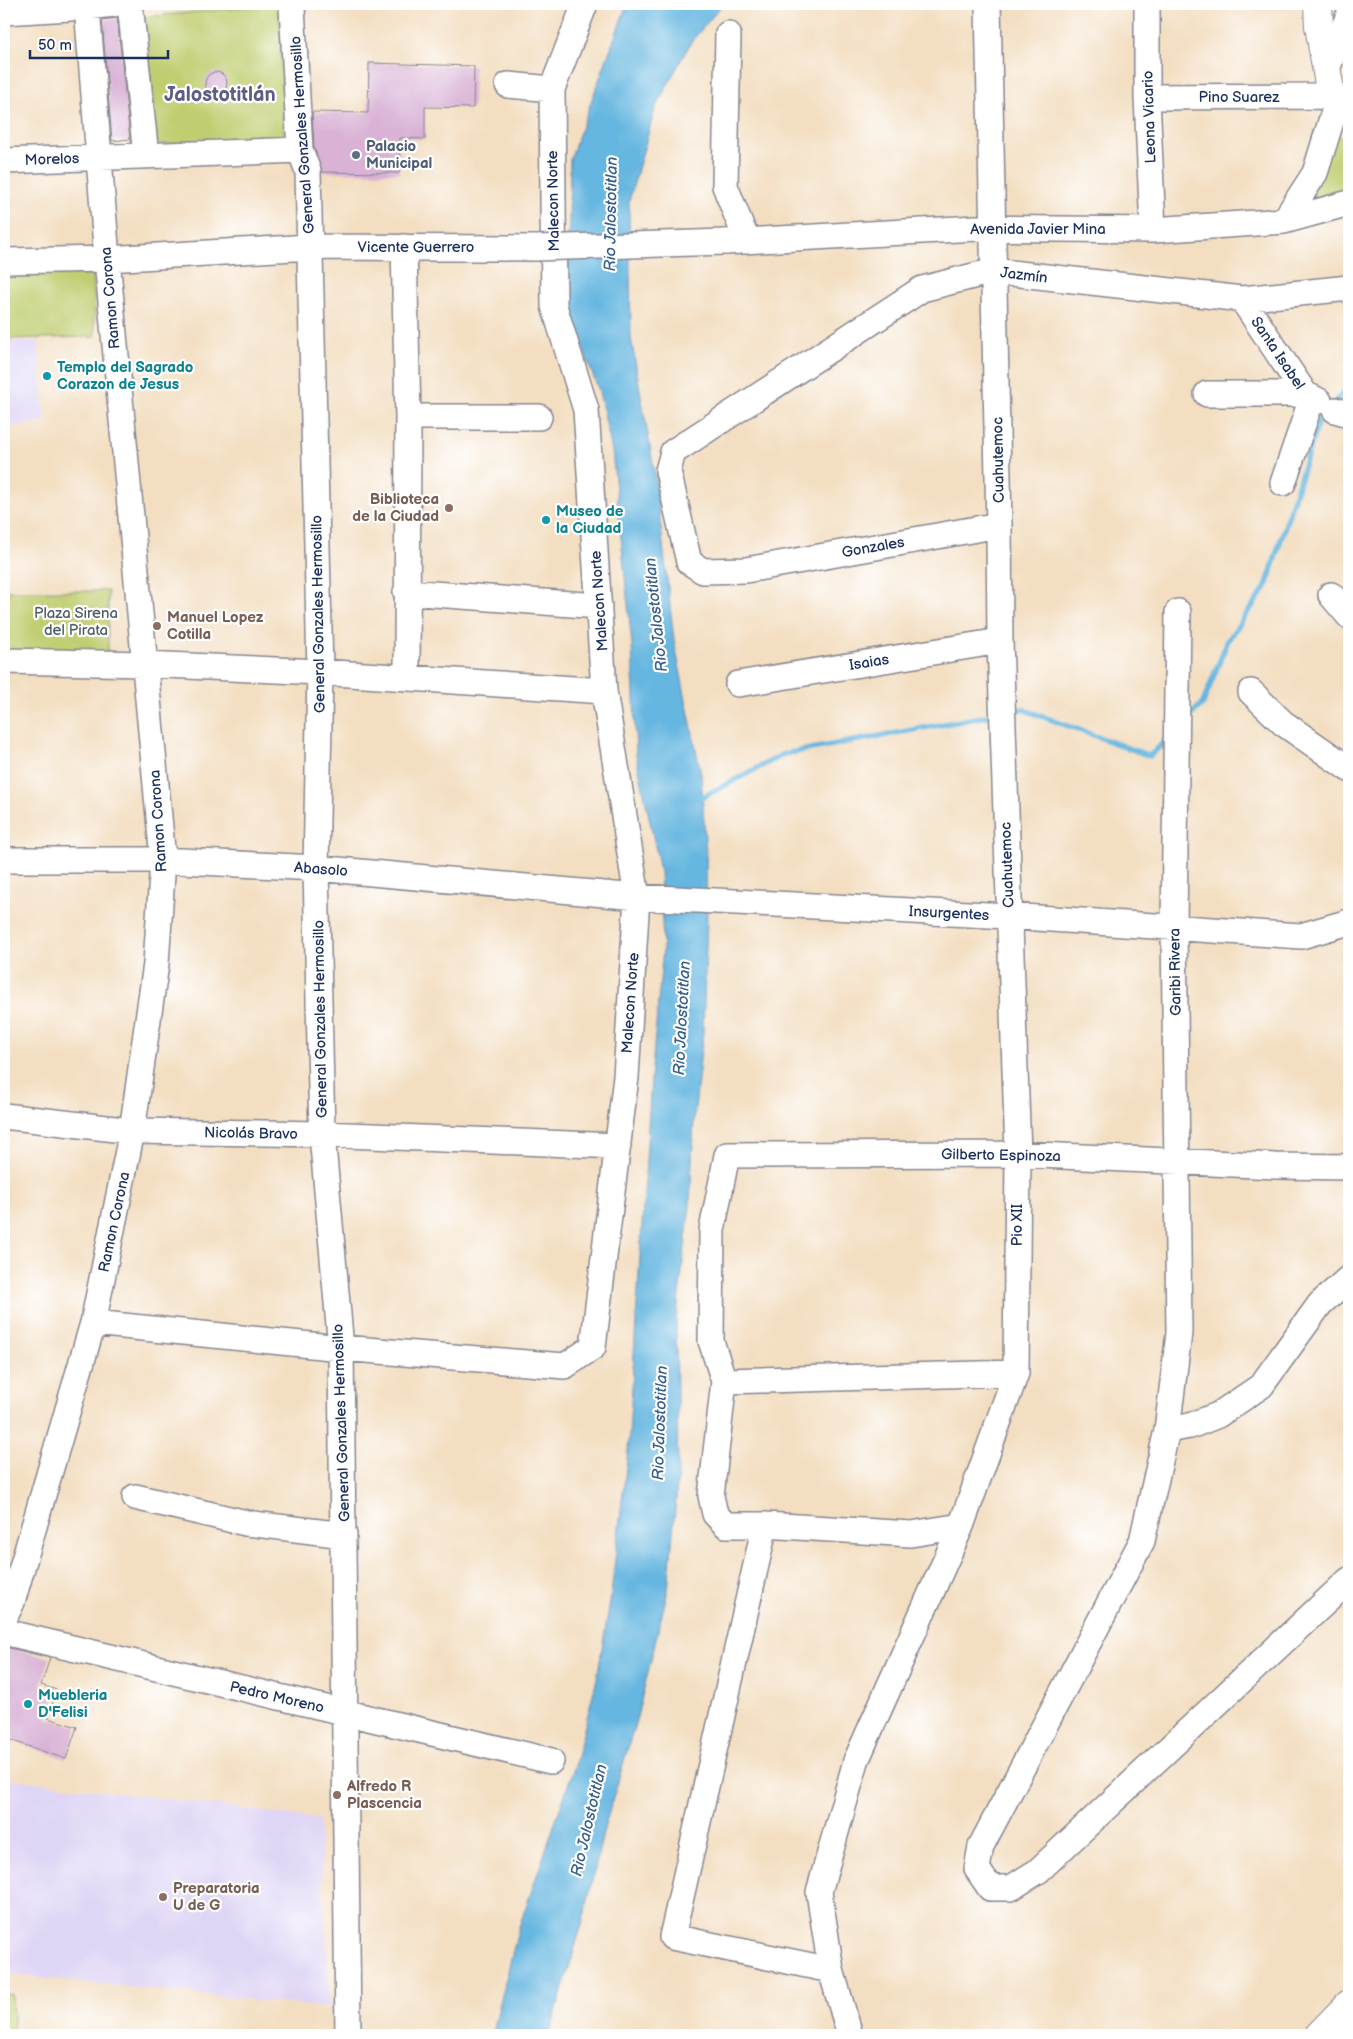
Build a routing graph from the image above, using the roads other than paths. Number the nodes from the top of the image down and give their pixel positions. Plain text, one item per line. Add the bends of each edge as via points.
1 (294, 4) edge
2 (585, 4) edge
3 (988, 4) edge
4 (1148, 4) edge
5 (1318, 4) edge
6 (86, 7) junction
7 (125, 8) edge
8 (4, 12) edge
9 (1349, 15) edge
10 (728, 34) dead end
11 (508, 86) dead end
12 (552, 89) junction
13 (1336, 95) edge
14 (1147, 97) junction
15 (300, 150) junction
16 (146, 156) junction
17 (99, 158) junction
18 (4, 161) edge
19 (1349, 203) edge
20 (1284, 221) junction
21 (992, 229) junction
22 (1154, 230) junction
23 (736, 242) junction
24 (310, 247) junction
25 (404, 247) junction
26 (107, 259) junction
27 (4, 261) edge
28 (993, 272) junction
29 (1349, 288) edge
30 (1242, 299) junction
31 (1207, 394) dead end
32 (1324, 403) edge
33 (408, 417) junction
34 (539, 417) dead end
35 (1283, 483) dead end
36 (1000, 525) junction
37 (746, 570) joint
38 (406, 592) junction
39 (1349, 592) edge
40 (599, 606) junction
41 (1178, 612) dead end
42 (1349, 616) edge
43 (1000, 641) junction
44 (4, 661) edge
45 (144, 664) junction
46 (320, 672) junction
47 (407, 678) junction
48 (738, 684) dead end
49 (604, 691) junction
50 (1251, 692) dead end
51 (1349, 769) edge
52 (4, 860) edge
53 (163, 860) junction
54 (316, 868) junction
55 (645, 897) junction
56 (1008, 916) junction
57 (1349, 922) edge
58 (1174, 927) junction
59 (4, 1116) edge
60 (132, 1131) junction
61 (322, 1134) junction
62 (618, 1146) junction
63 (1018, 1154) junction
64 (1177, 1161) junction
65 (1349, 1167) edge
66 (1349, 1278) edge
67 (93, 1323) junction
68 (341, 1348) junction
69 (1016, 1373) junction
70 (724, 1381) junction
71 (1167, 1430) junction
72 (135, 1497) dead end
73 (765, 1525) junction
74 (961, 1526) junction
75 (344, 1535) junction
76 (1349, 1580) edge
77 (4, 1619) edge
78 (4, 1632) edge
79 (346, 1713) junction
80 (551, 1761) dead end
81 (831, 1970) junction
82 (1349, 2004) edge
83 (348, 2035) edge
84 (850, 2035) edge
85 (1319, 2035) edge

1 - 15 street, General Gonzales Hermosillo
2 - 12 street, Malecon Norte
3 - 21 street, Cuahutemoc
4 - 14 street, Leona Vicario
5 - 13 main road
6 - 7 street
6 - 8 street
6 - 17 street, Ramon Corona
7 - 16 street
9 - 13 street
10 - 23 street via 725,186
11 - 12 street
12 - 40 street, Malecon Norte via 554,306 586,410
13 - 14 street, Pino Suarez
13 - 20 street via 1316,174
14 - 22 street, Leona Vicario
15 - 16 street, Morelos
15 - 24 street, General Gonzales Hermosillo via 308,171
16 - 17 street, Morelos
17 - 18 street, Morelos
17 - 26 street, Ramon Corona
19 - 20 street, Avenida Javier Mina
20 - 22 street, Avenida Javier Mina
21 - 22 street, Avenida Javier Mina
21 - 23 street, Avenida Javier Mina
21 - 28 street, Cuahutemoc
23 - 25 street, Vicente Guerrero, bridge via 536,248
24 - 25 street, Vicente Guerrero
24 - 26 street, Vicente Guerrero
24 - 46 street, General Gonzales Hermosillo
25 - 33 street
26 - 27 street, Vicente Guerrero
26 - 45 street, Ramon Corona
28 - 30 street, Jazmín
28 - 36 street, Cuahutemoc
28 - 37 street, Jazmín via 922,290 672,452 668,471 689,562 703,571
29 - 30 street, Jazmín
30 - 32 street, Santa Isabel
31 - 32 street
32 - 35 street
33 - 34 street
33 - 38 street
36 - 37 street, Gonzales
36 - 43 street, Cuahutemoc
38 - 40 street
38 - 47 street
39 - 42 street via 1331,595
40 - 49 street, Malecon Norte
41 - 58 street, Garibi Rivera
43 - 48 street, Isaias
43 - 56 street, Cuahutemoc
44 - 45 street
45 - 46 street
45 - 53 street, Ramon Corona
46 - 47 street
46 - 54 street, General Gonzales Hermosillo
47 - 49 street
49 - 55 street, Malecon Norte
50 - 51 street via 1283,723
52 - 53 street, Abasolo
53 - 54 street, Abasolo
53 - 60 street, Ramon Corona via 156,964
54 - 55 street, Abasolo
54 - 61 street, General Gonzales Hermosillo
55 - 56 street, Insurgentes
55 - 62 street, Malecon Norte
56 - 58 street, Insurgentes
56 - 63 street, Pio XII
57 - 58 street, Insurgentes via 1301,936
58 - 64 street, Garibi Rivera
59 - 60 street, Nicolás Bravo
60 - 61 street, Nicolás Bravo
60 - 67 street, Ramon Corona
61 - 62 street, Nicolás Bravo
61 - 68 street, General Gonzales Hermosillo
62 - 68 street, Malecon Norte via 594,1347 565,1366
63 - 64 street, Gilberto Espinoza
63 - 69 street, Pio XII
63 - 70 street, Gilberto Espinoza via 727,1155 712,1230 711,1341
64 - 65 street, Gilberto Espinoza
64 - 71 street, Garibi Rivera via 1179,1333
66 - 71 street via 1320,1304 1261,1386 1218,1415 1190,1426
67 - 68 street, Malecon Norte
67 - 77 street, Ramon Corona via 12,1602
68 - 75 street, General Gonzales Hermosillo
69 - 70 street
69 - 74 street, Pio XII
70 - 73 street via 711,1496 715,1514 726,1525
71 - 76 street, Garibi Rivera via 1142,1541 980,1846 977,1869 990,1888 1010,1888 1038,1871
72 - 75 street via 246,1523
73 - 74 street via 911,1534
73 - 81 street via 672,1937
74 - 81 street, Pio XII via 856,1761 819,1892
75 - 79 street, General Gonzales Hermosillo
78 - 79 street, Pedro Moreno
79 - 80 street, Pedro Moreno
79 - 83 street, General Gonzales Hermosillo
81 - 84 street, Pio XII
82 - 85 main road

